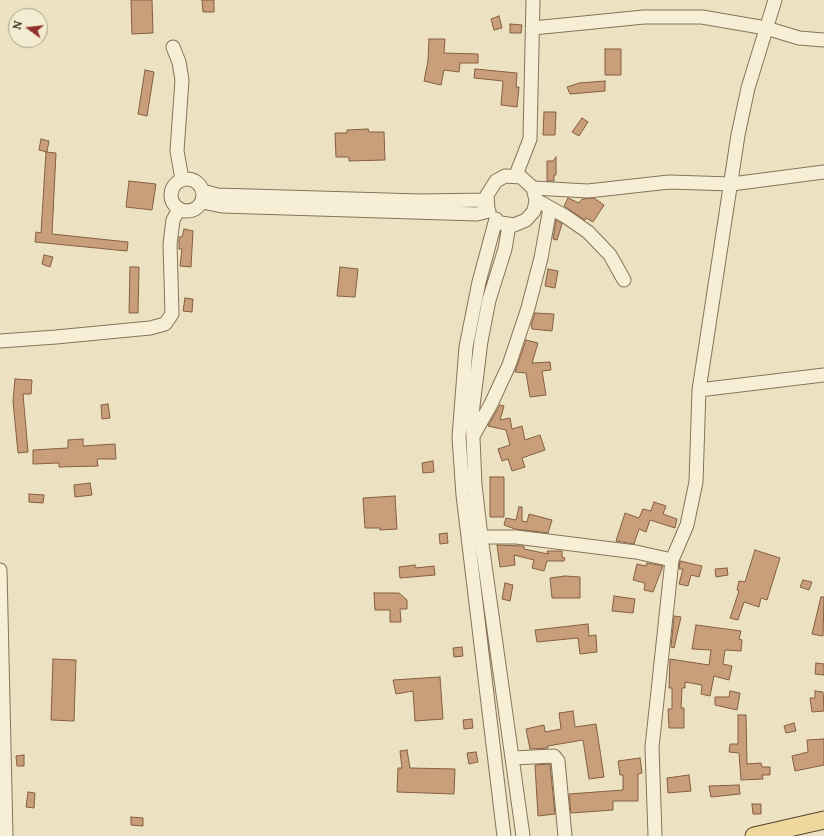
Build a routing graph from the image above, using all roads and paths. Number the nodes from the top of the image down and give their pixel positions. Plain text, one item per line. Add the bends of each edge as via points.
1 (533, 0) edge
2 (775, 0) edge
3 (533, 28) junction
4 (766, 28) junction
5 (824, 40) edge
6 (173, 46) dead end
7 (824, 172) edge
8 (516, 176) junction
9 (182, 179) junction
10 (732, 184) junction
11 (535, 194) junction
12 (203, 196) junction
13 (550, 208) junction
14 (179, 209) junction
15 (490, 210) junction
16 (508, 225) junction
17 (624, 280) dead end
18 (0, 341) edge
19 (824, 375) edge
20 (700, 390) junction
21 (473, 436) junction
22 (481, 537) junction
23 (672, 560) junction
24 (0, 576) edge
25 (1, 637) edge
26 (512, 758) junction
27 (824, 820) edge
28 (6, 836) edge
29 (504, 836) edge
30 (523, 836) edge
31 (565, 836) edge
32 (655, 836) edge
33 (754, 836) edge

1 - 3 street
2 - 4 street
3 - 4 street via 644,17 702,17
3 - 8 street via 530,139
4 - 5 street via 799,38
4 - 10 street via 748,88 738,135
6 - 9 street via 182,80 177,151
7 - 10 street
8 - 11 street via 526,180
8 - 15 street via 505,176 496,181 489,190
9 - 12 street via 193,179 201,186
9 - 14 street via 172,190 172,201
10 - 11 street via 669,182
10 - 20 street
11 - 13 street
11 - 16 street via 530,216 520,223
12 - 14 street via 199,206 189,211
12 - 15 street via 420,201
13 - 17 street via 588,232 610,255
13 - 21 street via 533,286 509,365
14 - 18 street via 173,220 170,244 172,314 165,324
15 - 16 street
15 - 29 street via 466,347 459,437 463,495
16 - 21 street via 505,249 481,341 472,414
19 - 20 street
20 - 23 street via 696,482 687,525
21 - 22 street
22 - 23 street via 516,536 636,552
22 - 26 street
23 - 32 street via 652,747
24 - 25 street
25 - 28 street
26 - 30 street
26 - 31 street via 554,756 558,761
27 - 33 main road

